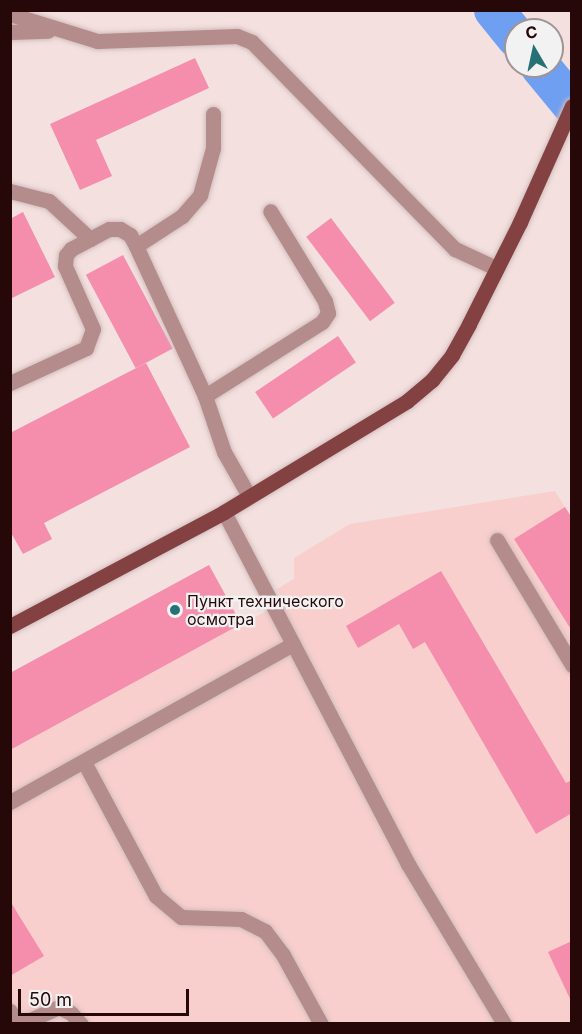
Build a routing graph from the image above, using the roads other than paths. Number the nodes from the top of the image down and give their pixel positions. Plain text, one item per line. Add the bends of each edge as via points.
1 (10, 14) edge
2 (60, 31) junction
3 (10, 32) edge
4 (572, 106) edge
5 (213, 114) dead end
6 (10, 191) edge
7 (270, 212) dead end
8 (90, 239) junction
9 (136, 246) junction
10 (496, 268) junction
11 (10, 383) edge
12 (205, 396) junction
13 (249, 496) junction
14 (224, 512) junction
15 (497, 540) dead end
16 (10, 626) edge
17 (293, 644) junction
18 (572, 665) edge
19 (84, 762) junction
20 (10, 802) edge
21 (10, 1011) edge
22 (19, 1023) edge
23 (81, 1023) edge
24 (321, 1023) edge
25 (504, 1023) edge

1 - 2 street
2 - 3 street
2 - 10 street via 98,41 237,36 252,42 455,249
4 - 10 main road
5 - 9 street via 213,148 200,195 182,216
6 - 8 street via 49,201
7 - 12 street via 326,301 328,313 322,322
8 - 9 street via 109,229 120,229 130,235
8 - 11 street via 71,249 65,266 93,329 86,348
9 - 12 street
10 - 13 main road via 452,355 432,380 407,401
12 - 13 street via 224,452
13 - 14 main road
14 - 16 main road
14 - 17 street
15 - 18 street
17 - 19 street
17 - 25 street via 408,864
19 - 20 street
19 - 24 street via 156,896 181,917 241,920 265,931
21 - 22 street
22 - 23 street via 59,1007

